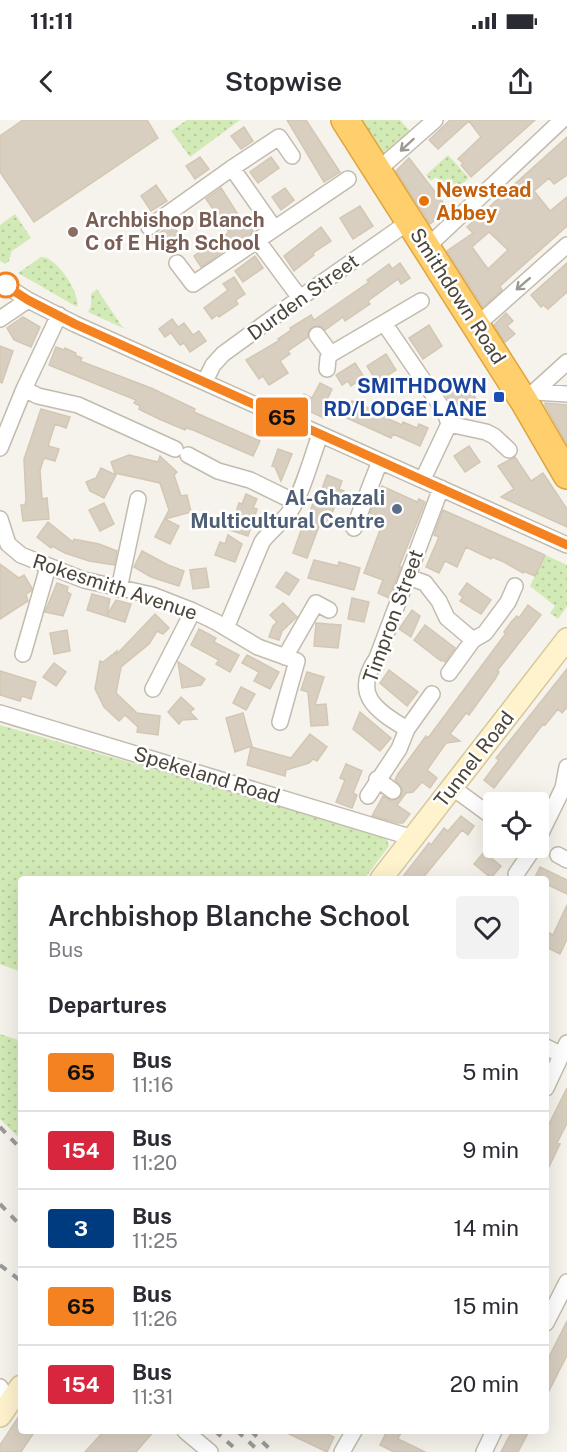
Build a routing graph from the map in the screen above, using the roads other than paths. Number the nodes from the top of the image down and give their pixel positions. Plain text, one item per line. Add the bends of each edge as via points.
1 (345, 120) edge
2 (435, 120) edge
3 (562, 120) edge
4 (292, 156) dead end
5 (232, 168) junction
6 (378, 170) junction
7 (348, 179) dead end
8 (410, 221) junction
9 (149, 227) dead end
10 (274, 228) junction
11 (257, 240) junction
12 (567, 245) edge
13 (427, 247) junction
14 (177, 263) dead end
15 (0, 282) edge
16 (300, 298) junction
17 (28, 300) junction
18 (421, 300) dead end
19 (60, 315) junction
20 (0, 319) edge
21 (384, 323) junction
22 (477, 325) junction
23 (317, 335) dead end
24 (332, 354) junction
25 (567, 362) edge
26 (327, 369) dead end
27 (205, 381) junction
28 (24, 389) junction
29 (567, 394) edge
30 (530, 396) junction
31 (449, 424) junction
32 (320, 435) junction
33 (0, 448) edge
34 (509, 450) dead end
35 (380, 461) junction
36 (567, 475) edge
37 (423, 479) junction
38 (441, 488) junction
39 (138, 499) dead end
40 (295, 502) junction
41 (0, 524) edge
42 (354, 528) dead end
43 (567, 545) edge
44 (48, 567) junction
45 (408, 577) junction
46 (515, 586) dead end
47 (119, 589) junction
48 (329, 610) dead end
49 (193, 611) junction
50 (221, 625) junction
51 (567, 639) edge
52 (474, 640) junction
53 (22, 654) dead end
54 (291, 659) junction
55 (449, 672) dead end
56 (153, 689) dead end
57 (432, 694) dead end
58 (0, 713) edge
59 (280, 722) dead end
60 (406, 729) junction
61 (567, 767) edge
62 (377, 779) junction
63 (453, 788) junction
64 (393, 791) dead end
65 (368, 796) dead end
66 (483, 810) edge
67 (549, 816) edge
68 (413, 838) junction
69 (526, 858) edge
70 (516, 874) dead end
71 (383, 876) edge
72 (549, 1047) edge
73 (564, 1049) edge
74 (549, 1082) edge
75 (567, 1282) edge
76 (552, 1294) edge
77 (189, 1434) edge
78 (353, 1434) edge
79 (493, 1434) edge
80 (347, 1450) edge
81 (485, 1450) edge
82 (210, 1452) edge

1 - 6 highway, Smithdown Road
2 -> 6 street
3 - 13 street
4 - 5 street via 279,137
5 - 9 street
5 - 10 street
6 - 8 highway, Smithdown Road
7 - 10 street
8 - 13 highway, Smithdown Road
8 - 16 street, Durden Street
10 - 11 street
11 - 14 street via 193,284
11 - 16 street
12 -> 22 street
13 - 22 highway, Smithdown Road
15 - 17 street
16 - 27 street, Durden Street via 223,354
17 - 19 street
17 - 20 street
18 - 21 street
19 - 27 street
19 - 28 street
21 - 24 street
21 - 31 street via 445,412
22 - 30 highway, Smithdown Road
23 - 24 street
24 - 26 street
25 - 30 street
27 - 32 street
28 - 33 street
28 - 40 street via 78,405 218,471 250,480
29 - 30 street
30 - 36 highway, Smithdown Road
31 - 34 street via 486,432
31 - 37 street
32 - 35 street
32 - 40 street
35 - 37 street
35 - 42 street
37 - 38 street
38 - 43 street
38 - 45 street, Timpron Street
39 - 47 street
40 - 50 street via 262,542
41 - 44 street, Rokesmith Avenue via 8,544 21,555
44 - 47 street, Rokesmith Avenue
44 - 53 street
45 - 52 street via 425,583 447,618
45 - 60 street, Timpron Street via 365,689 370,701
46 - 52 street via 485,633
47 - 49 street, Rokesmith Avenue via 152,595
48 - 54 street via 316,603
49 - 50 street, Rokesmith Avenue
49 - 56 street
50 - 54 street, Rokesmith Avenue via 258,647
51 - 63 main road, Tunnel Road
52 - 55 street
54 - 59 street
57 - 60 street
58 - 68 street, Spekeland Road
60 - 62 street via 399,749
61 - 67 street via 563,788
62 - 64 street
62 - 65 street
63 - 66 street
63 - 68 main road, Tunnel Road
68 - 71 main road, Tunnel Road
69 - 70 street
72 - 73 street
73 - 74 street
75 - 76 street
77 - 82 street
78 - 80 street
79 - 81 street

